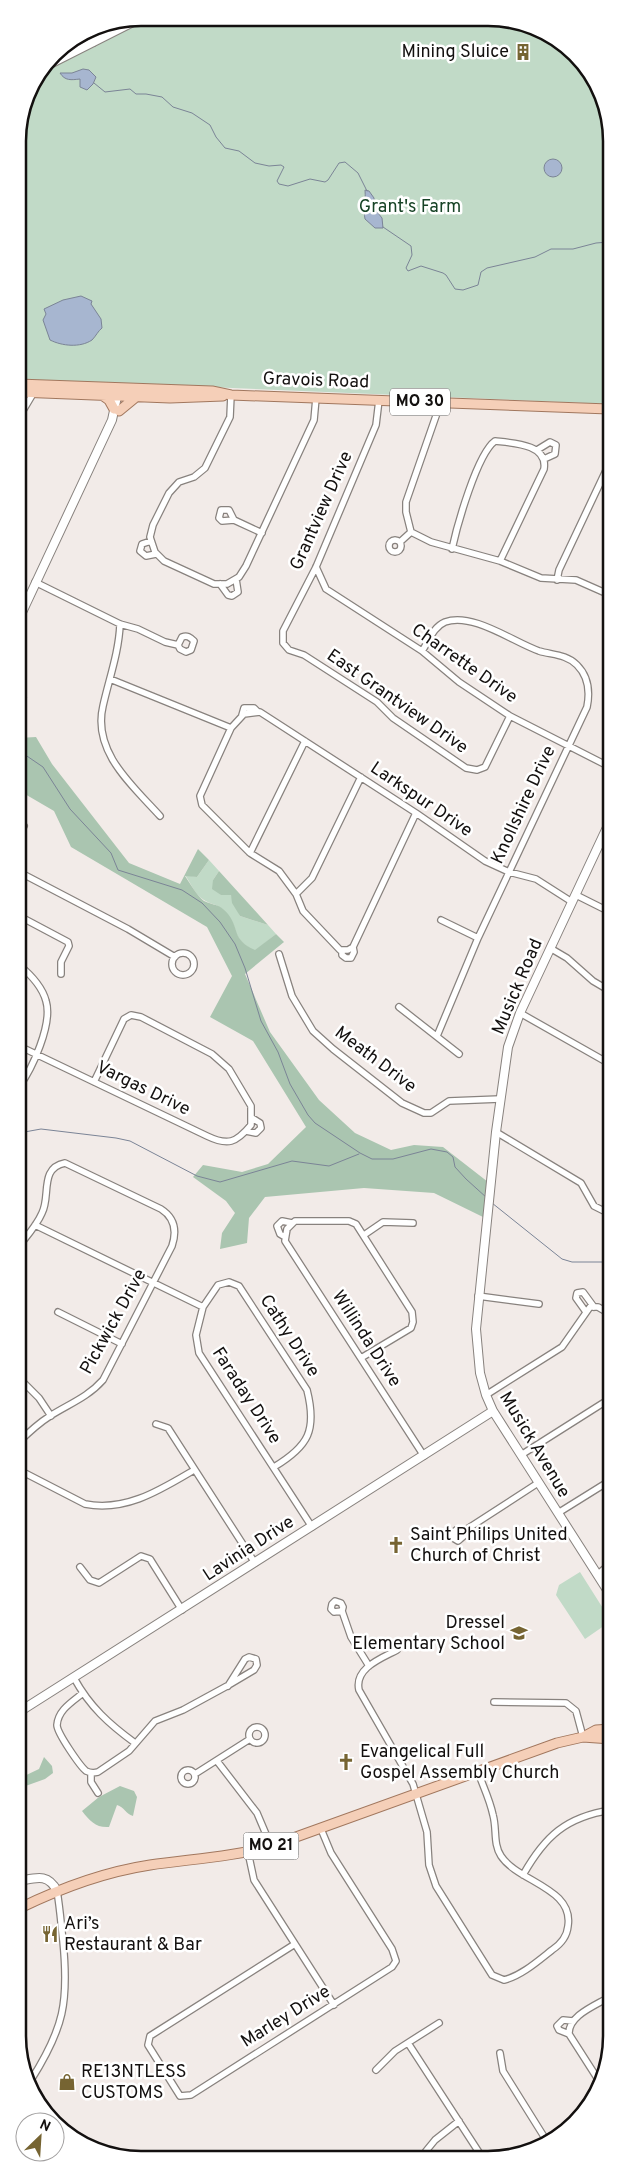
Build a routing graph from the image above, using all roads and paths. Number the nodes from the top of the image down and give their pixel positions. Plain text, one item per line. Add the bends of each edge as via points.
1 (122, 28) edge
2 (95, 36) edge
3 (93, 43) junction
4 (62, 58) edge
5 (26, 385) edge
6 (26, 392) edge
7 (34, 392) junction
8 (120, 392) junction
9 (101, 395) junction
10 (231, 395) junction
11 (136, 397) junction
12 (316, 398) junction
13 (379, 400) junction
14 (438, 402) junction
15 (26, 406) edge
16 (603, 409) edge
17 (117, 410) junction
18 (538, 451) junction
19 (544, 459) junction
20 (603, 477) edge
21 (234, 520) dead end
22 (411, 532) junction
23 (262, 533) junction
24 (151, 541) junction
25 (400, 542) dead end
26 (452, 549) junction
27 (156, 554) junction
28 (500, 561) junction
29 (316, 567) junction
30 (236, 579) junction
31 (557, 580) junction
32 (35, 582) junction
33 (220, 584) junction
34 (603, 591) edge
35 (26, 603) edge
36 (120, 624) junction
37 (282, 631) joint
38 (178, 645) dead end
39 (422, 651) junction
40 (110, 679) junction
41 (510, 716) junction
42 (231, 728) junction
43 (305, 741) junction
44 (568, 746) junction
45 (603, 763) edge
46 (361, 777) junction
47 (416, 813) junction
48 (160, 816) dead end
49 (603, 836) edge
50 (250, 853) junction
51 (509, 872) junction
52 (26, 876) edge
53 (296, 894) junction
54 (574, 898) junction
55 (603, 909) edge
56 (26, 920) edge
57 (441, 920) dead end
58 (478, 938) junction
59 (550, 948) junction
60 (279, 954) dead end
61 (175, 956) dead end
62 (26, 972) edge
63 (61, 974) dead end
64 (603, 987) edge
65 (399, 1006) dead end
66 (520, 1013) junction
67 (437, 1036) junction
68 (26, 1049) edge
69 (36, 1054) junction
70 (459, 1054) dead end
71 (603, 1060) edge
72 (26, 1073) edge
73 (94, 1082) junction
74 (500, 1098) junction
75 (252, 1118) junction
76 (246, 1131) junction
77 (496, 1132) junction
78 (488, 1206) joint
79 (603, 1210) edge
80 (292, 1223) junction
81 (413, 1223) dead end
82 (35, 1225) junction
83 (364, 1235) junction
84 (26, 1237) edge
85 (285, 1237) junction
86 (154, 1281) junction
87 (478, 1296) junction
88 (539, 1304) dead end
89 (203, 1307) junction
90 (603, 1310) edge
91 (58, 1312) dead end
92 (122, 1344) junction
93 (361, 1358) junction
94 (26, 1385) edge
95 (486, 1395) junction
96 (603, 1402) edge
97 (493, 1411) junction
98 (51, 1416) junction
99 (156, 1424) dead end
100 (26, 1435) edge
101 (521, 1455) junction
102 (424, 1456) junction
103 (274, 1467) junction
104 (194, 1470) junction
105 (26, 1474) edge
106 (538, 1483) junction
107 (603, 1485) edge
108 (558, 1513) junction
109 (312, 1527) junction
110 (464, 1531) dead end
111 (255, 1563) junction
112 (80, 1567) dead end
113 (603, 1570) edge
114 (597, 1575) junction
115 (603, 1584) edge
116 (182, 1610) junction
117 (342, 1611) dead end
118 (397, 1650) dead end
119 (369, 1666) junction
120 (74, 1678) junction
121 (228, 1686) junction
122 (82, 1693) junction
123 (494, 1702) dead end
124 (26, 1708) edge
125 (603, 1730) edge
126 (583, 1737) junction
127 (250, 1738) dead end
128 (603, 1738) edge
129 (136, 1743) junction
130 (216, 1761) junction
131 (478, 1772) junction
132 (91, 1773) junction
133 (195, 1774) dead end
134 (98, 1793) dead end
135 (416, 1794) junction
136 (603, 1812) edge
137 (321, 1829) junction
138 (271, 1846) junction
139 (248, 1852) junction
140 (523, 1875) junction
141 (26, 1880) edge
142 (57, 1891) junction
143 (26, 1905) edge
144 (295, 1944) junction
145 (603, 2001) edge
146 (334, 2005) junction
147 (438, 2023) dead end
148 (571, 2023) junction
149 (569, 2034) junction
150 (408, 2043) junction
151 (500, 2053) dead end
152 (376, 2070) dead end
153 (33, 2075) edge
154 (596, 2076) edge
155 (459, 2121) junction
156 (544, 2136) edge
157 (426, 2151) dead end
158 (478, 2151) edge

1 - 3 street
2 - 3 street
3 - 4 street
5 - 8 main road, Gravois Road / MO 30
6 - 7 main road, Gravois Road / MO 30
7 - 9 main road, Gravois Road / MO 30
7 - 15 street
8 - 9 main road, Gravois Road / MO 30
8 - 10 main road, Gravois Road / MO 30 via 212,391
8 - 11 main road, Gravois Road / MO 30
8 - 17 street
9 - 17 main road
10 - 11 main road, Gravois Road / MO 30 via 212,398
10 - 12 main road, Gravois Road / MO 30
10 - 24 street via 230,417 205,468 194,477 179,482 169,493 153,525
11 - 17 main road
12 - 13 main road, Gravois Road / MO 30
12 - 23 street via 314,420
13 - 14 main road, Gravois Road / MO 30
13 - 29 street, Grantview Drive via 376,425
14 - 16 main road, Gravois Road / MO 30
14 - 22 street via 406,502
17 - 32 street
18 - 19 street
18 - 19 street via 550,442 556,445 555,454
18 - 26 street via 507,442 495,441 490,445 460,514
19 - 28 street via 544,469
20 - 31 street
21 - 23 street
22 - 25 street
22 - 26 street
23 - 30 street
24 - 27 street
24 - 27 street via 142,544 140,551 146,556
26 - 28 street
27 - 33 street via 179,569
28 - 31 street via 541,578
29 - 37 street, Grantview Drive
29 - 39 street, Charrette Drive via 326,589
30 - 33 street
30 - 33 street via 238,592 232,596
31 - 34 street via 582,582
32 - 35 street
32 - 36 street
36 - 38 street
36 - 40 street via 120,638
37 - 41 street, East Grantview Drive via 285,647 304,655 377,702 393,718 466,768 477,770 485,766
39 - 41 street, Charrette Drive via 459,682
39 - 44 street, Knollshire Drive via 437,626 449,621 492,629 540,652 561,655 570,660 588,682 590,695
40 - 42 street
40 - 48 street via 102,709 101,728 106,748 119,771
41 - 44 street, Charrette Drive
42 - 43 street, Larkspur Drive via 242,715 258,712
42 - 50 street, Larkspur Drive via 200,796 202,805
43 - 46 street, Larkspur Drive
43 - 50 street
44 - 45 street, Charrette Drive
44 - 51 street, Knollshire Drive
46 - 47 street, Larkspur Drive
46 - 53 street via 312,878
47 - 51 street, Larkspur Drive via 485,860
47 - 53 street via 348,949 303,912
49 - 54 street, Musick Road
50 - 53 street via 279,871
51 - 54 street, Larkspur Drive via 536,879
51 - 58 street, Knollshire Drive
52 - 61 street
54 - 55 street, Larkspur Drive
54 - 59 street, Musick Road
56 - 63 street via 68,942 61,962
57 - 58 street
58 - 67 street, Knollshire Drive
59 - 64 street
59 - 66 street, Musick Road
60 - 74 street, Meath Drive via 292,996 313,1030 394,1097 424,1113 430,1113 449,1101
62 - 69 street via 40,986 47,1002 47,1025
65 - 67 street
66 - 71 street
66 - 74 street, Musick Road via 508,1047
67 - 70 street
68 - 69 street, Vargas Drive
69 - 72 street
69 - 73 street, Vargas Drive
73 - 75 street via 124,1019 131,1015 141,1017 212,1054 229,1069 252,1106
73 - 76 street, Vargas Drive via 220,1142 233,1140
74 - 77 street, Musick Road
75 - 76 street, Vargas Drive
75 - 76 street via 260,1123 261,1128 256,1133
77 - 78 street, Musick Road
77 - 79 street via 581,1183 594,1206
78 - 87 street, Musick Avenue
80 - 83 street via 349,1221 356,1224
80 - 85 street via 286,1229
80 - 85 street, Willinda Drive via 282,1221 277,1226
81 - 83 street via 383,1222
82 - 84 street
82 - 86 street
82 - 86 street, Pickwick Drive via 45,1206 49,1172 64,1163 167,1212 175,1224 175,1238
83 - 93 street via 412,1312 413,1322 411,1328
85 - 93 street, Willinda Drive
86 - 89 street
86 - 92 street, Pickwick Drive
87 - 88 street
87 - 95 street, Musick Avenue via 476,1349
89 - 103 street, Faraday Drive via 196,1335 200,1353
89 - 103 street, Cathy Drive via 218,1285 229,1282 239,1286 307,1390 312,1409 311,1426 298,1449
90 - 95 street via 590,1308 562,1347
91 - 92 street
92 - 98 street, Pickwick Drive via 95,1389
93 - 102 street, Willinda Drive
94 - 98 street
95 - 97 street, Musick Avenue
96 - 101 street
97 - 101 street, Musick Avenue
97 - 102 street, Lavinia Drive
98 - 100 street, Pickwick Drive
99 - 104 street via 168,1428
101 - 106 street, Musick Avenue
102 - 109 street, Lavinia Drive
103 - 109 street, Faraday Drive
104 - 105 street via 137,1500 92,1506
104 - 111 street
106 - 108 street, Musick Avenue
106 - 110 street
107 - 108 street
108 - 114 street, Musick Avenue
109 - 111 street, Lavinia Drive
111 - 116 street, Lavinia Drive
112 - 116 street via 90,1580 99,1583 141,1556 150,1560
113 - 114 street
114 - 115 street, Musick Avenue
116 - 120 street, Lavinia Drive
117 - 119 street via 350,1637
118 - 119 street
119 - 135 street via 358,1680 359,1690
120 - 122 street
120 - 124 street, Lavinia Drive
121 - 121 street via 245,1659 256,1659 254,1670
121 - 129 street via 155,1721
122 - 129 street via 104,1719
122 - 132 street via 62,1711 57,1726 60,1735
123 - 126 street via 566,1703 576,1710
125 - 126 main road, MO 21
126 - 128 main road, MO 21
126 - 131 main road, MO 21
127 - 130 street
129 - 132 street via 98,1772
130 - 133 street
130 - 138 street via 257,1814
131 - 135 main road, MO 21
131 - 140 street via 493,1812 498,1851
132 - 134 street via 91,1782
135 - 137 main road, MO 21
135 - 140 street via 427,1832 429,1865 436,1886 498,1980 511,1978 557,1947 567,1935 567,1910 558,1896
136 - 140 street via 578,1818 553,1834
137 - 138 main road, MO 21
137 - 146 street, Marley Drive via 331,1853 392,1948 396,1961 392,1967
138 - 139 main road, MO 21
139 - 142 main road, MO 21 via 125,1870
139 - 144 street via 254,1880
141 - 142 street via 47,1879
142 - 143 main road, MO 21
142 - 153 street via 66,2000 57,2033
144 - 146 street
144 - 146 street, Marley Drive via 150,2036 148,2045 180,2096 191,2096
145 - 148 street
147 - 150 street
148 - 149 street
148 - 149 street via 563,2020 557,2026
149 - 154 street
150 - 152 street
150 - 155 street
151 - 156 street via 503,2071
155 - 157 street
155 - 158 street

